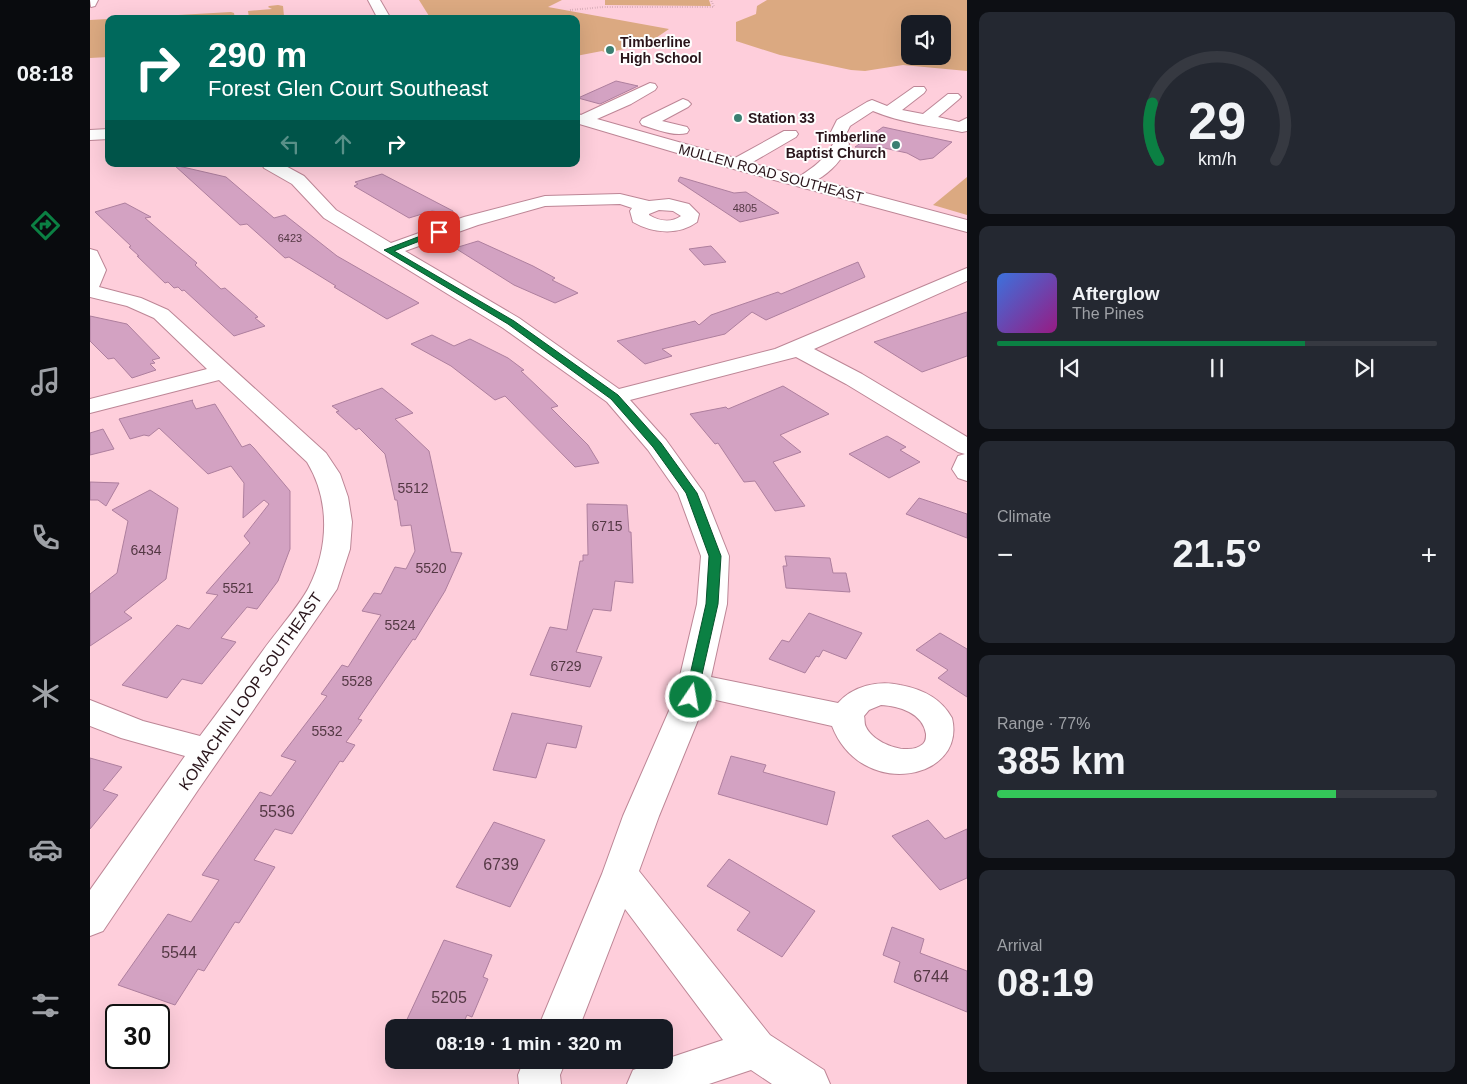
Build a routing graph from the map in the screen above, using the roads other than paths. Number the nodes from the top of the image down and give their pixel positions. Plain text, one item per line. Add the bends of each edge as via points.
1 (374, 0) edge
2 (383, 15) edge
3 (650, 87) dead end
4 (919, 90) dead end
5 (953, 97) dead end
6 (683, 104) dead end
7 (889, 112) junction
8 (580, 119) edge
9 (580, 119) edge
10 (925, 120) junction
11 (967, 123) edge
12 (105, 134) edge
13 (790, 134) dead end
14 (699, 135) dead end
15 (90, 136) edge
16 (737, 164) junction
17 (275, 167) edge
18 (803, 182) junction
19 (647, 206) dead end
20 (967, 226) edge
21 (388, 250) junction
22 (90, 255) edge
23 (965, 277) edge
24 (90, 285) edge
25 (90, 291) edge
26 (796, 348) junction
27 (222, 372) junction
28 (615, 397) junction
29 (90, 406) edge
30 (967, 448) edge
31 (967, 460) edge
32 (967, 473) edge
33 (694, 684) junction
34 (90, 712) edge
35 (847, 717) dead end
36 (208, 750) junction
37 (620, 874) junction
38 (90, 920) edge
39 (562, 1019) edge
40 (755, 1049) junction
41 (541, 1069) edge
42 (540, 1084) edge
43 (648, 1084) edge
44 (809, 1084) edge

1 - 2 street
3 - 8 street via 626,101
4 - 7 street
5 - 10 street
6 - 14 street via 648,122
7 - 10 street
7 - 18 street via 872,105 843,123 837,136 841,144 835,158
9 - 16 street, MULLEN ROAD SOUTHEAST
10 - 11 street via 962,128
12 - 15 street
13 - 16 street
16 - 18 street, MULLEN ROAD SOUTHEAST
17 - 21 street via 298,180 330,214
18 - 20 street, MULLEN ROAD SOUTHEAST
19 - 21 street via 620,199 545,201 471,221
21 - 28 street via 511,323
22 - 24 street via 96,270
23 - 26 street
25 - 27 street, KOMACHIN LOOP SOUTHEAST via 134,302 161,314
26 - 28 street
26 - 30 street via 854,379
27 - 29 street
27 - 36 street, KOMACHIN LOOP SOUTHEAST via 317,458 336,497 339,522 336,550 323,589
28 - 33 street via 657,445 691,493 715,556 712,604
31 - 32 street
33 - 35 street
33 - 37 street
34 - 36 street via 146,734
36 - 38 street, KOMACHIN LOOP SOUTHEAST
37 - 39 street
37 - 40 street
40 - 43 street
40 - 44 street
41 - 42 street

